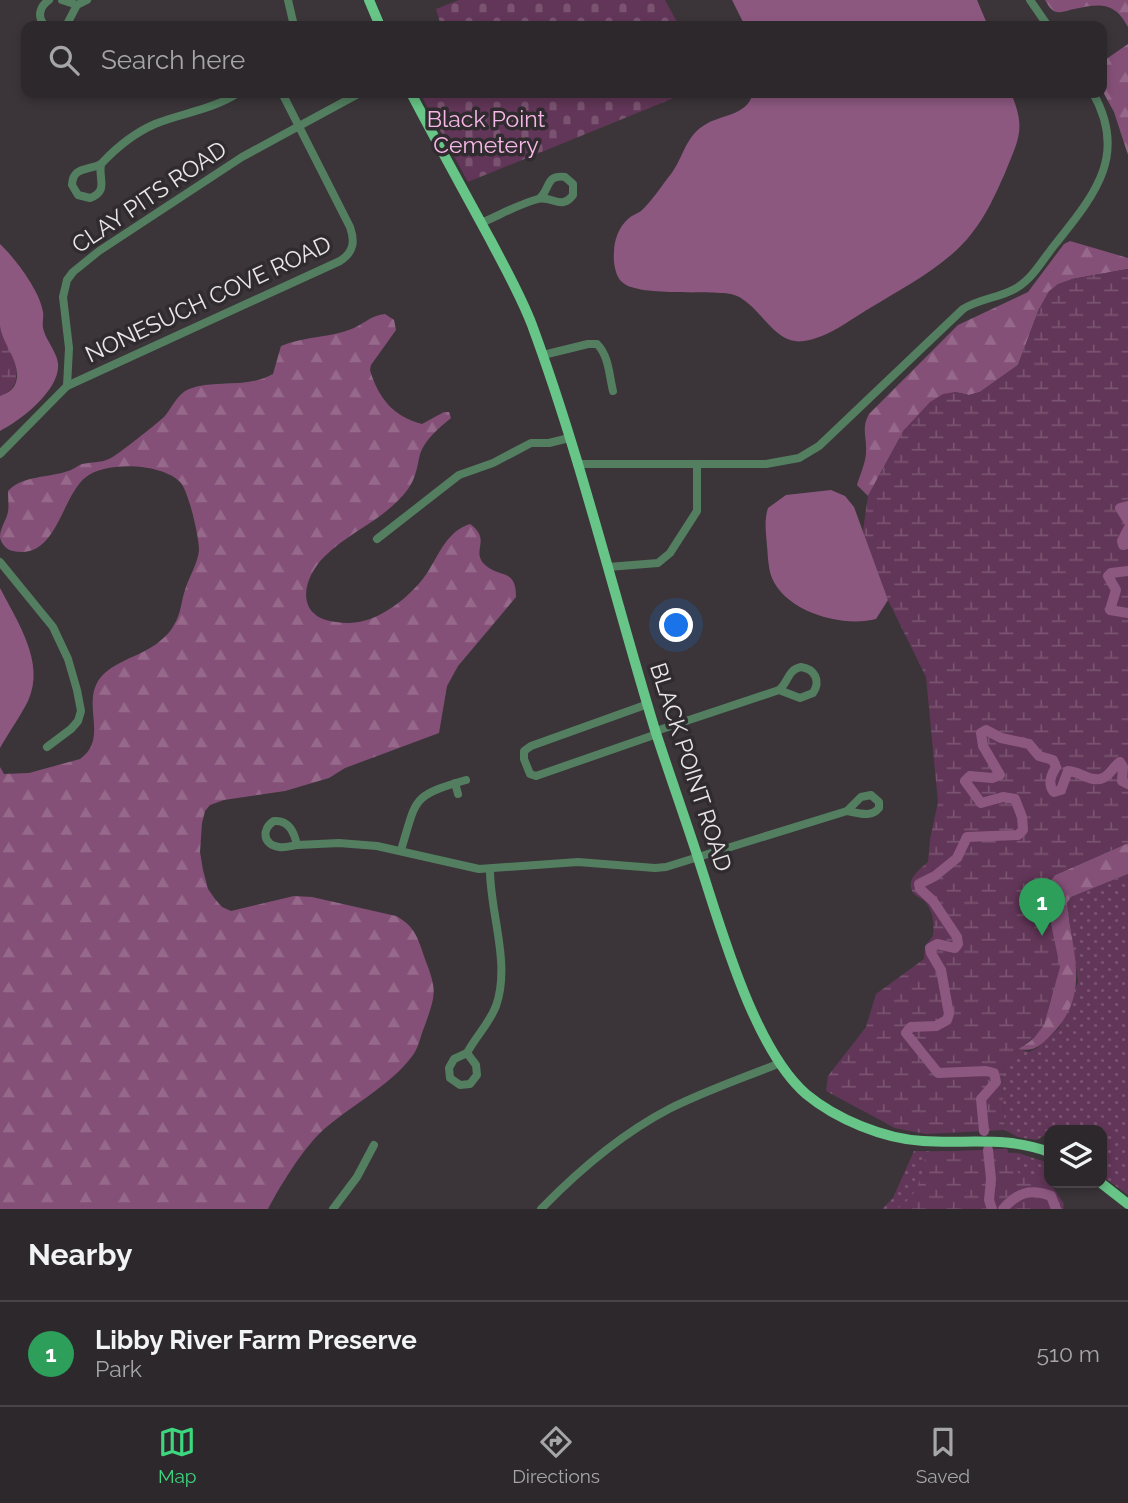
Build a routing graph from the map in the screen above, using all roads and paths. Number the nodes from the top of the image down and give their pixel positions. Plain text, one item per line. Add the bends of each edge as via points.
1 (49, 0) edge
2 (62, 0) edge
3 (87, 0) edge
4 (288, 0) edge
5 (369, 0) edge
6 (1030, 0) edge
7 (77, 5) junction
8 (41, 21) edge
9 (69, 21) edge
10 (293, 21) edge
11 (378, 21) edge
12 (1045, 21) edge
13 (228, 98) edge
14 (285, 98) edge
15 (350, 98) edge
16 (414, 98) edge
17 (1096, 98) edge
18 (299, 124) junction
19 (101, 164) junction
20 (540, 198) dead end
21 (481, 223) junction
22 (542, 355) junction
23 (67, 386) junction
24 (613, 391) dead end
25 (569, 438) junction
26 (0, 454) edge
27 (577, 464) junction
28 (697, 464) junction
29 (377, 539) dead end
30 (0, 562) edge
31 (608, 567) junction
32 (779, 690) junction
33 (648, 704) junction
34 (656, 733) junction
35 (47, 747) dead end
36 (466, 780) dead end
37 (454, 783) junction
38 (458, 794) dead end
39 (847, 811) dead end
40 (298, 845) dead end
41 (401, 850) junction
42 (697, 857) junction
43 (490, 870) junction
44 (467, 1053) dead end
45 (780, 1063) junction
46 (374, 1145) dead end
47 (1044, 1150) edge
48 (1107, 1188) edge
49 (1128, 1204) edge
50 (333, 1209) edge
51 (541, 1209) edge

1 - 8 street via 40,11
2 - 7 street
3 - 7 street
4 - 10 street
5 - 11 main road
6 - 12 street
7 - 9 street
13 - 19 street via 147,128
14 - 18 street
15 - 18 street, CLAY PITS ROAD
16 - 21 main road, BLACK POINT ROAD
17 - 28 street via 1109,132 1110,155 1104,176 1025,282 963,309 809,453 777,463
18 - 23 street, CLAY PITS ROAD via 161,209 69,276 63,297 69,348
18 - 23 street, NONESUCH COVE ROAD via 350,227 354,241 349,254
19 - 19 street via 75,174 72,185 78,195 90,198 100,192
20 - 21 street
21 - 22 main road, BLACK POINT ROAD via 526,311
22 - 24 street via 597,344 606,359
22 - 25 main road, BLACK POINT ROAD
23 - 26 street
25 - 27 main road, BLACK POINT ROAD
25 - 29 street via 531,443 464,472
27 - 28 street
27 - 31 main road, BLACK POINT ROAD
28 - 31 street via 697,511 670,553 658,563
30 - 35 street via 53,627 77,691 78,721
31 - 33 main road, BLACK POINT ROAD
32 - 32 street via 805,698 815,691 816,678 809,669 798,668
32 - 34 street
33 - 34 main road, BLACK POINT ROAD
33 - 34 street via 531,746 524,751 524,759 530,774 536,776
34 - 42 main road, BLACK POINT ROAD
36 - 37 street
37 - 38 street
37 - 41 street via 421,797
39 - 42 street
40 - 41 street via 351,843
41 - 43 street
42 - 43 street via 655,868 578,862
42 - 45 main road, BLACK POINT ROAD via 741,984
43 - 44 street via 500,990 490,1020
45 - 47 main road, BLACK POINT ROAD via 821,1105 889,1135 923,1142 1002,1141
45 - 51 street via 667,1110 592,1161
46 - 50 street
48 - 49 main road

